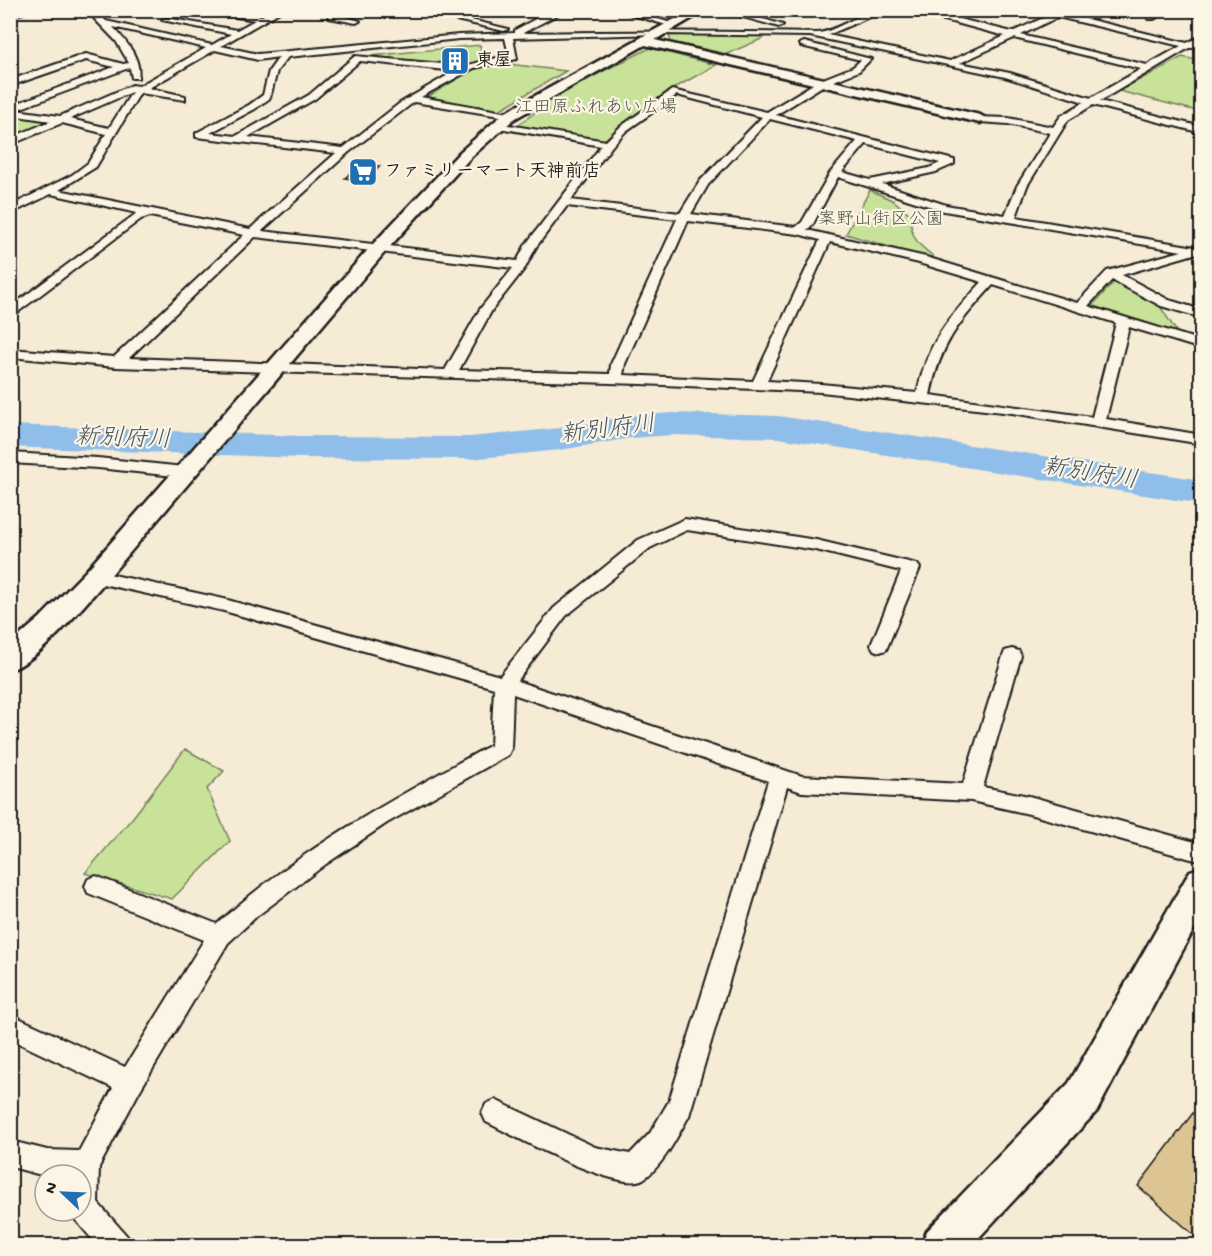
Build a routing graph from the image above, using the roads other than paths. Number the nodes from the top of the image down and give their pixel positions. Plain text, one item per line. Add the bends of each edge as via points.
1 (24, 10) edge
2 (90, 10) edge
3 (183, 10) edge
4 (198, 10) edge
5 (279, 10) edge
6 (345, 10) edge
7 (417, 10) edge
8 (517, 10) edge
9 (562, 10) edge
10 (620, 10) edge
11 (701, 10) edge
12 (722, 10) edge
13 (882, 10) edge
14 (911, 10) edge
15 (1037, 10) edge
16 (1066, 10) edge
17 (1163, 10) edge
18 (1182, 10) edge
19 (10, 14) edge
20 (1057, 15) junction
21 (1202, 15) edge
22 (546, 16) junction
23 (1150, 17) dead end
24 (166, 20) junction
25 (263, 20) junction
26 (356, 21) dead end
27 (103, 23) junction
28 (667, 29) junction
29 (144, 32) junction
30 (408, 32) dead end
31 (770, 32) junction
32 (238, 33) junction
33 (797, 33) junction
34 (520, 34) junction
35 (611, 34) junction
36 (821, 35) junction
37 (1012, 35) junction
38 (508, 36) junction
39 (1202, 37) edge
40 (438, 38) junction
41 (644, 41) junction
42 (276, 44) dead end
43 (1187, 45) junction
44 (216, 47) junction
45 (1202, 47) edge
46 (247, 54) junction
47 (286, 54) junction
48 (952, 63) junction
49 (135, 64) junction
50 (123, 67) junction
51 (1147, 68) junction
52 (464, 69) junction
53 (10, 83) edge
54 (821, 83) junction
55 (138, 89) junction
56 (182, 98) dead end
57 (414, 99) junction
58 (1092, 102) junction
59 (10, 110) edge
60 (769, 114) junction
61 (59, 119) junction
62 (980, 119) joint
63 (504, 121) junction
64 (1202, 130) edge
65 (1057, 131) junction
66 (112, 132) junction
67 (238, 139) junction
68 (864, 140) junction
69 (10, 142) edge
70 (608, 144) junction
71 (345, 151) junction
72 (835, 173) junction
73 (870, 183) junction
74 (50, 191) junction
75 (564, 202) junction
76 (10, 211) edge
77 (149, 212) junction
78 (684, 216) junction
79 (1010, 219) junction
80 (798, 231) junction
81 (251, 233) junction
82 (826, 238) junction
83 (1200, 245) edge
84 (379, 248) junction
85 (521, 265) junction
86 (1111, 274) junction
87 (989, 282) junction
88 (1079, 309) junction
89 (10, 314) edge
90 (1202, 314) edge
91 (1123, 323) junction
92 (1202, 345) edge
93 (10, 353) edge
94 (116, 363) junction
95 (275, 369) junction
96 (450, 373) junction
97 (616, 377) junction
98 (758, 385) junction
99 (922, 400) junction
100 (1098, 421) junction
101 (1202, 440) edge
102 (10, 458) edge
103 (184, 472) junction
104 (95, 577) junction
105 (880, 645) dead end
106 (1012, 656) dead end
107 (10, 660) edge
108 (504, 684) junction
109 (780, 776) junction
110 (971, 793) junction
111 (1202, 853) edge
112 (1202, 881) edge
113 (96, 886) dead end
114 (220, 936) junction
115 (10, 1026) edge
116 (130, 1083) junction
117 (495, 1113) dead end
118 (10, 1157) edge
119 (47, 1163) edge
120 (88, 1163) edge
121 (93, 1218) edge
122 (117, 1245) edge
123 (942, 1245) edge

1 - 19 street
2 - 27 street
3 - 24 street
4 - 25 street
5 - 25 street
6 - 26 street via 332,16
7 - 34 street
8 - 22 street
9 - 22 street
10 - 28 street
11 - 28 street
12 - 33 street
13 - 36 street
14 - 37 street
15 - 20 street
16 - 20 street
17 - 23 street
18 - 21 street
20 - 37 street
20 - 43 street
22 - 34 street
24 - 29 street
24 - 32 street
25 - 32 street
27 - 29 street
27 - 49 street
28 - 31 street
28 - 35 street
28 - 41 street
29 - 44 street
30 - 40 street
31 - 33 street
31 - 54 street via 776,37 867,60 856,69
32 - 44 street
33 - 36 street
34 - 35 street
34 - 38 street
35 - 41 street
36 - 48 street
37 - 48 street
37 - 51 street
38 - 40 street
38 - 52 street via 514,57 490,55
39 - 43 street
40 - 47 street
41 - 54 street
41 - 63 street
42 - 46 street
43 - 45 street
43 - 51 street
44 - 46 street
44 - 55 street
46 - 47 street
47 - 67 street via 273,71 267,96 199,135
48 - 58 street via 1007,75
49 - 50 street
49 - 55 street
50 - 53 street via 86,57
50 - 59 street
51 - 58 street
52 - 57 street
52 - 67 street via 358,58 312,97
54 - 60 street
54 - 62 street
55 - 56 street
55 - 61 street
55 - 66 street
57 - 63 street
57 - 71 street
58 - 64 street
58 - 65 street via 1064,118
59 - 61 street
60 - 68 street
60 - 70 street via 675,92
60 - 78 street via 704,183
61 - 66 street
61 - 69 street
62 - 65 street
63 - 70 street
63 - 84 street via 466,154
65 - 79 street via 1022,186
66 - 74 street via 92,165
67 - 71 street
68 - 72 street
68 - 73 street via 950,162 932,170
70 - 75 street
71 - 81 street
72 - 73 street
72 - 80 street via 807,224
73 - 79 street via 944,208
74 - 76 street
74 - 77 street
75 - 78 street
75 - 85 street via 530,246
77 - 81 street
77 - 89 street via 137,217
78 - 80 street
78 - 97 street via 618,364
79 - 83 street
80 - 82 street
81 - 84 street
81 - 94 street
82 - 87 street via 922,260
82 - 98 street
83 - 86 street
84 - 85 street
84 - 95 street
85 - 96 street via 486,309
86 - 88 street
86 - 90 street via 1165,303
87 - 88 street
87 - 99 street via 947,329 930,363
88 - 91 street
91 - 92 street
91 - 100 street
93 - 94 street
94 - 95 street
95 - 96 street
95 - 103 street
96 - 97 street
97 - 98 street
98 - 99 street
99 - 100 street
100 - 101 street
102 - 103 street
103 - 104 street
104 - 107 street
104 - 108 street via 224,605
105 - 108 street via 911,568 816,545 685,524 644,544 560,612
106 - 110 street
108 - 109 street
108 - 114 street via 501,749 318,857
109 - 110 street via 802,784
109 - 117 street via 680,1107 659,1142 635,1170 593,1160
110 - 111 street
112 - 123 street via 1083,1097
113 - 114 street
114 - 116 street
115 - 116 street
116 - 120 street
118 - 119 street
121 - 122 street

